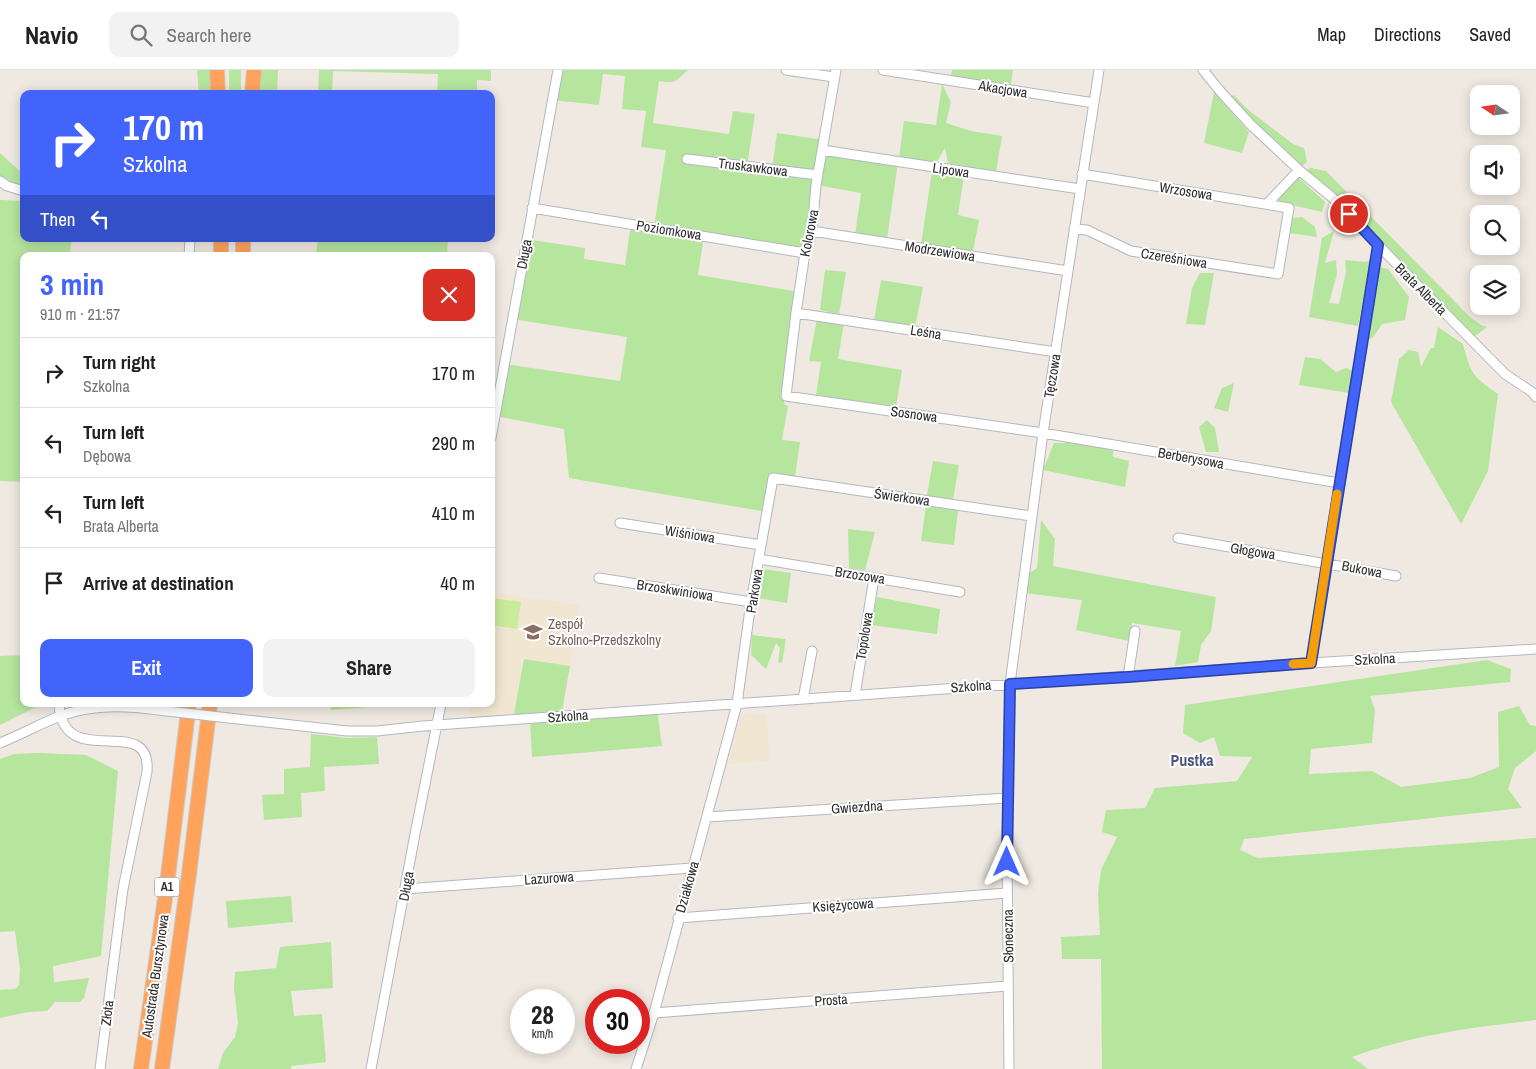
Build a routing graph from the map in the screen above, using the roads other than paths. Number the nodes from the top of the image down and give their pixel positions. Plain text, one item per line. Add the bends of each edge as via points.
1 (217, 70) edge
2 (224, 70) edge
3 (245, 70) edge
4 (254, 70) edge
5 (558, 70) edge
6 (786, 70) edge
7 (883, 70) edge
8 (1100, 70) edge
9 (1203, 70) edge
10 (835, 74) edge
11 (218, 90) edge
12 (224, 90) edge
13 (245, 90) edge
14 (252, 90) edge
15 (1094, 103) junction
16 (822, 150) junction
17 (687, 159) dead end
18 (1299, 170) junction
19 (1082, 174) junction
20 (818, 175) junction
21 (0, 181) edge
22 (1080, 189) junction
23 (20, 190) edge
24 (1267, 204) junction
25 (532, 208) junction
26 (1074, 229) junction
27 (812, 231) junction
28 (1378, 245) junction
29 (805, 252) junction
30 (1068, 271) junction
31 (1278, 274) joint
32 (796, 313) junction
33 (1056, 352) junction
34 (786, 396) joint
35 (1536, 398) edge
36 (495, 416) edge
37 (1043, 433) junction
38 (773, 478) joint
39 (1339, 482) junction
40 (1031, 516) junction
41 (620, 523) dead end
42 (1178, 538) dead end
43 (761, 545) junction
44 (759, 559) junction
45 (1328, 563) junction
46 (1396, 576) dead end
47 (599, 578) dead end
48 (874, 578) junction
49 (960, 592) dead end
50 (751, 602) junction
51 (1135, 631) dead end
52 (1536, 649) edge
53 (812, 651) dead end
54 (1311, 663) junction
55 (1128, 677) junction
56 (1010, 684) junction
57 (855, 695) junction
58 (803, 699) junction
59 (737, 704) junction
60 (60, 707) edge
61 (99, 707) edge
62 (133, 707) edge
63 (189, 707) edge
64 (210, 707) edge
65 (441, 707) edge
66 (61, 716) junction
67 (437, 725) junction
68 (0, 742) edge
69 (1007, 798) junction
70 (707, 817) junction
71 (692, 868) junction
72 (405, 889) junction
73 (1007, 893) junction
74 (678, 918) junction
75 (1008, 986) junction
76 (654, 1013) junction
77 (100, 1069) edge
78 (141, 1069) edge
79 (162, 1069) edge
80 (371, 1069) edge
81 (636, 1069) edge
82 (1010, 1069) edge

1 - 11 highway
2 - 12 highway
3 - 13 highway
4 - 14 highway
5 - 25 street, Długa
6 - 10 street
7 - 15 street, Akacjowa
8 - 15 street, Tęczowa
9 - 18 street, Brata Alberta via 1250,124
10 - 16 street, Kolorowa
15 - 19 street, Tęczowa
16 - 20 street, Kolorowa
16 - 22 street, Lipowa
17 - 20 street, Truskawkowa
18 - 24 street
18 - 28 street, Brata Alberta via 1340,204
19 - 22 street, Tęczowa
19 - 24 street, Wrzosowa
20 - 27 street, Kolorowa
21 - 23 street
22 - 26 street, Tęczowa
24 - 31 street, Wrzosowa via 1289,208
25 - 29 street, Poziomkowa
25 - 36 street, Długa
26 - 30 street, Tęczowa
26 - 31 street, Czereśniowa via 1087,230 1131,251
27 - 29 street, Kolorowa
27 - 30 street, Modrzewiowa
28 - 35 street, Brata Alberta via 1505,374
28 - 39 street
29 - 32 street, Kolorowa
30 - 33 street, Tęczowa
32 - 33 street, Leśna
32 - 34 street, Kolorowa
33 - 37 street, Tęczowa
34 - 37 street, Sosnowa
37 - 39 street, Berberysowa
37 - 40 street, Tęczowa
38 - 40 street, Świerkowa
38 - 43 street, Parkowa
39 - 45 street
40 - 56 street, Tęczowa
41 - 43 street, Wiśniowa
42 - 45 street, Głogowa
43 - 44 street, Parkowa
44 - 48 street, Brzozowa
44 - 50 street, Parkowa
45 - 46 street, Bukowa
45 - 54 street
47 - 50 street, Brzoskwiniowa
48 - 49 street, Brzozowa
48 - 57 street, Topolowa
50 - 59 street, Parkowa
51 - 55 street
52 - 54 street, Szkolna
53 - 58 street
54 - 55 street, Szkolna
55 - 56 street, Szkolna
56 - 57 street, Szkolna
56 - 69 street, Słoneczna
57 - 58 street, Szkolna
58 - 59 street, Szkolna
59 - 67 street, Szkolna
59 - 70 street, Działkowa
60 - 66 street
61 - 66 street, Szkolna, bridge
62 - 67 street, Szkolna, bridge via 347,731
63 - 78 highway, Autostrada Bursztynowa / A1
64 - 79 highway, Autostrada Bursztynowa / A1
65 - 67 street, Długa
66 - 68 street, Szkolna
66 - 77 street, Złota via 66,728 74,735 91,741 129,742 141,750 147,760 123,889
67 - 72 street, Długa
69 - 70 street, Gwiezdna
69 - 73 street, Słoneczna
70 - 71 street, Działkowa
71 - 72 street, Lazurowa
71 - 74 street, Działkowa
72 - 80 street, Długa
73 - 74 street, Księżycowa
73 - 75 street, Słoneczna
74 - 76 street, Działkowa
75 - 76 street, Prosta
75 - 82 street, Słoneczna
76 - 81 street, Działkowa

